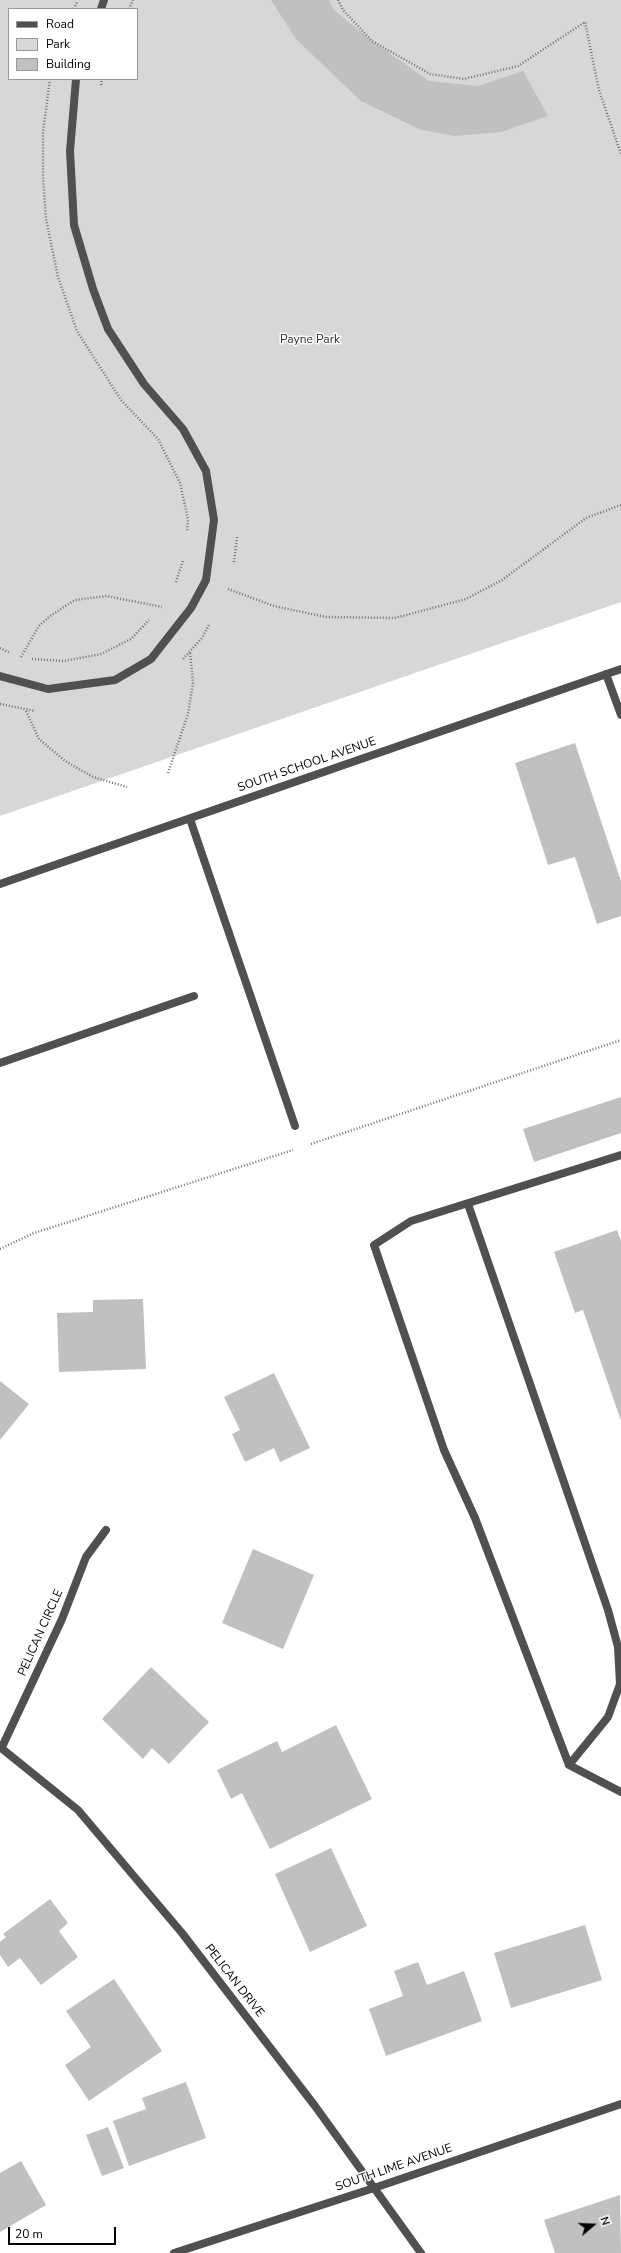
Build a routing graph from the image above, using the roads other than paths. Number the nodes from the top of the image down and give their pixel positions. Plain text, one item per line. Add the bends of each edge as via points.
1 (76, 80) edge
2 (621, 669) edge
3 (606, 674) junction
4 (0, 676) edge
5 (621, 715) edge
6 (190, 819) junction
7 (0, 884) edge
8 (194, 996) dead end
9 (0, 1063) edge
10 (295, 1126) dead end
11 (621, 1155) edge
12 (468, 1204) junction
13 (106, 1530) dead end
14 (1, 1747) edge
15 (569, 1765) junction
16 (621, 1792) edge
17 (621, 2104) edge
18 (374, 2188) junction
19 (174, 2253) edge
20 (421, 2253) edge

1 - 4 street via 70,151 74,225 93,288 108,329 144,384 183,429 206,471 214,520 206,580 191,608 151,659 115,680 48,689
2 - 3 street, SOUTH SCHOOL AVENUE
3 - 5 street
3 - 6 street, SOUTH SCHOOL AVENUE
6 - 7 street, SOUTH SCHOOL AVENUE
6 - 10 street
8 - 9 street
11 - 12 street
12 - 15 street via 608,1610 618,1647 620,1684 608,1717
12 - 15 street via 412,1221 374,1245 444,1450 475,1518
13 - 14 street, PELICAN CIRCLE via 86,1557 62,1619
14 - 18 street, PELICAN DRIVE via 78,1810 187,1939 315,2106
15 - 16 street
17 - 18 street, SOUTH LIME AVENUE
18 - 19 street, SOUTH LIME AVENUE
18 - 20 street, PELICAN DRIVE

